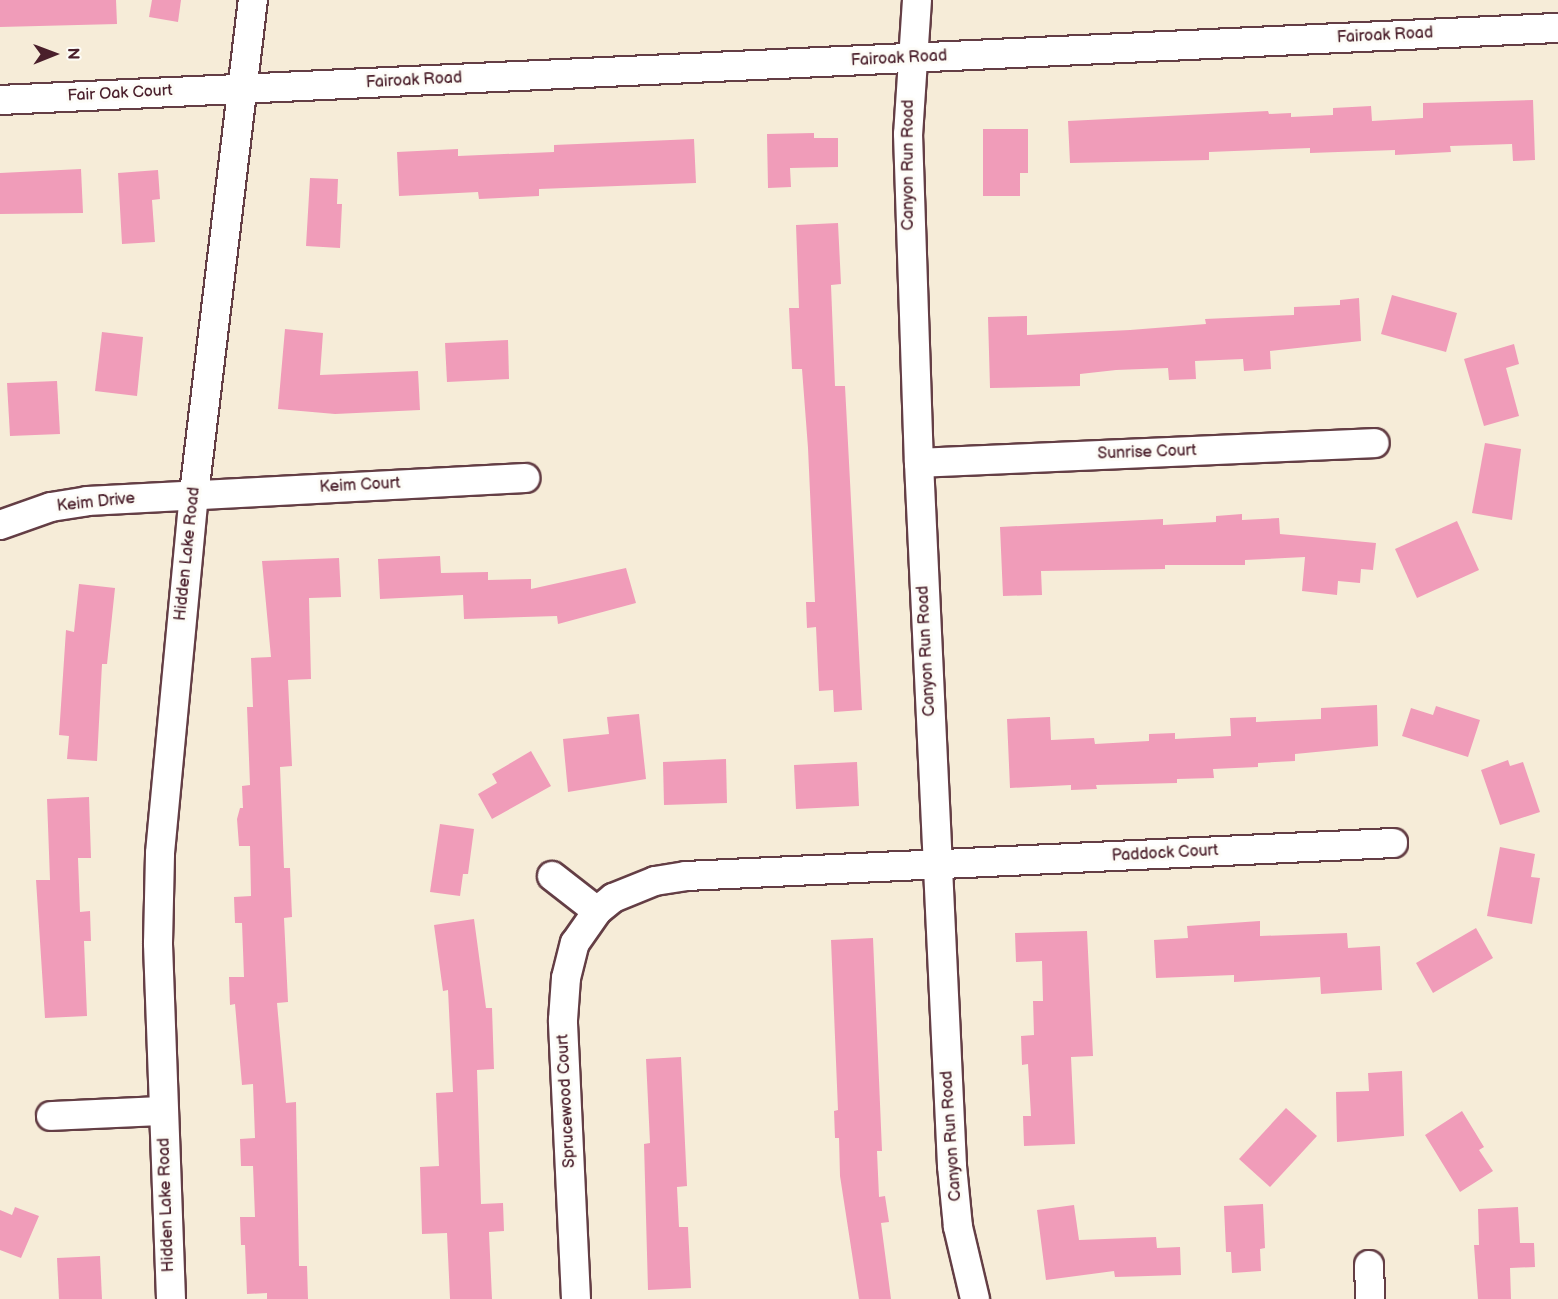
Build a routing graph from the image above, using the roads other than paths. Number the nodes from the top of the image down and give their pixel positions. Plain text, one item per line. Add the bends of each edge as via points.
1 (253, 0) edge
2 (917, 0) edge
3 (1558, 28) edge
4 (911, 59) junction
5 (241, 89) junction
6 (0, 100) edge
7 (1375, 443) dead end
8 (918, 463) junction
9 (525, 478) dead end
10 (194, 494) junction
11 (0, 525) edge
12 (1393, 843) dead end
13 (938, 865) junction
14 (552, 876) dead end
15 (597, 911) junction
16 (163, 1111) junction
17 (51, 1116) dead end
18 (1369, 1265) dead end
19 (171, 1299) edge
20 (576, 1299) edge
21 (975, 1299) edge
22 (1370, 1299) edge

1 - 5 street, Hidden Lake Road
2 - 4 street, Canyon Run Road
3 - 4 street, Fairoak Road
4 - 5 street, Fairoak Road
4 - 8 street, Canyon Run Road via 909,239
5 - 6 street, Fair Oak Court
5 - 10 street, Hidden Lake Road
7 - 8 street, Sunrise Court
8 - 13 street, Canyon Run Road
9 - 10 street, Keim Court
10 - 11 street, Keim Drive via 69,504
10 - 16 street, Hidden Lake Road via 160,853
12 - 13 street, Paddock Court
13 - 15 street via 686,876 639,887
13 - 21 street, Canyon Run Road via 952,1166 958,1227
14 - 15 street
15 - 20 street, Sprucewood Court via 569,960 563,1020
16 - 17 street
16 - 19 street, Hidden Lake Road
18 - 22 street

